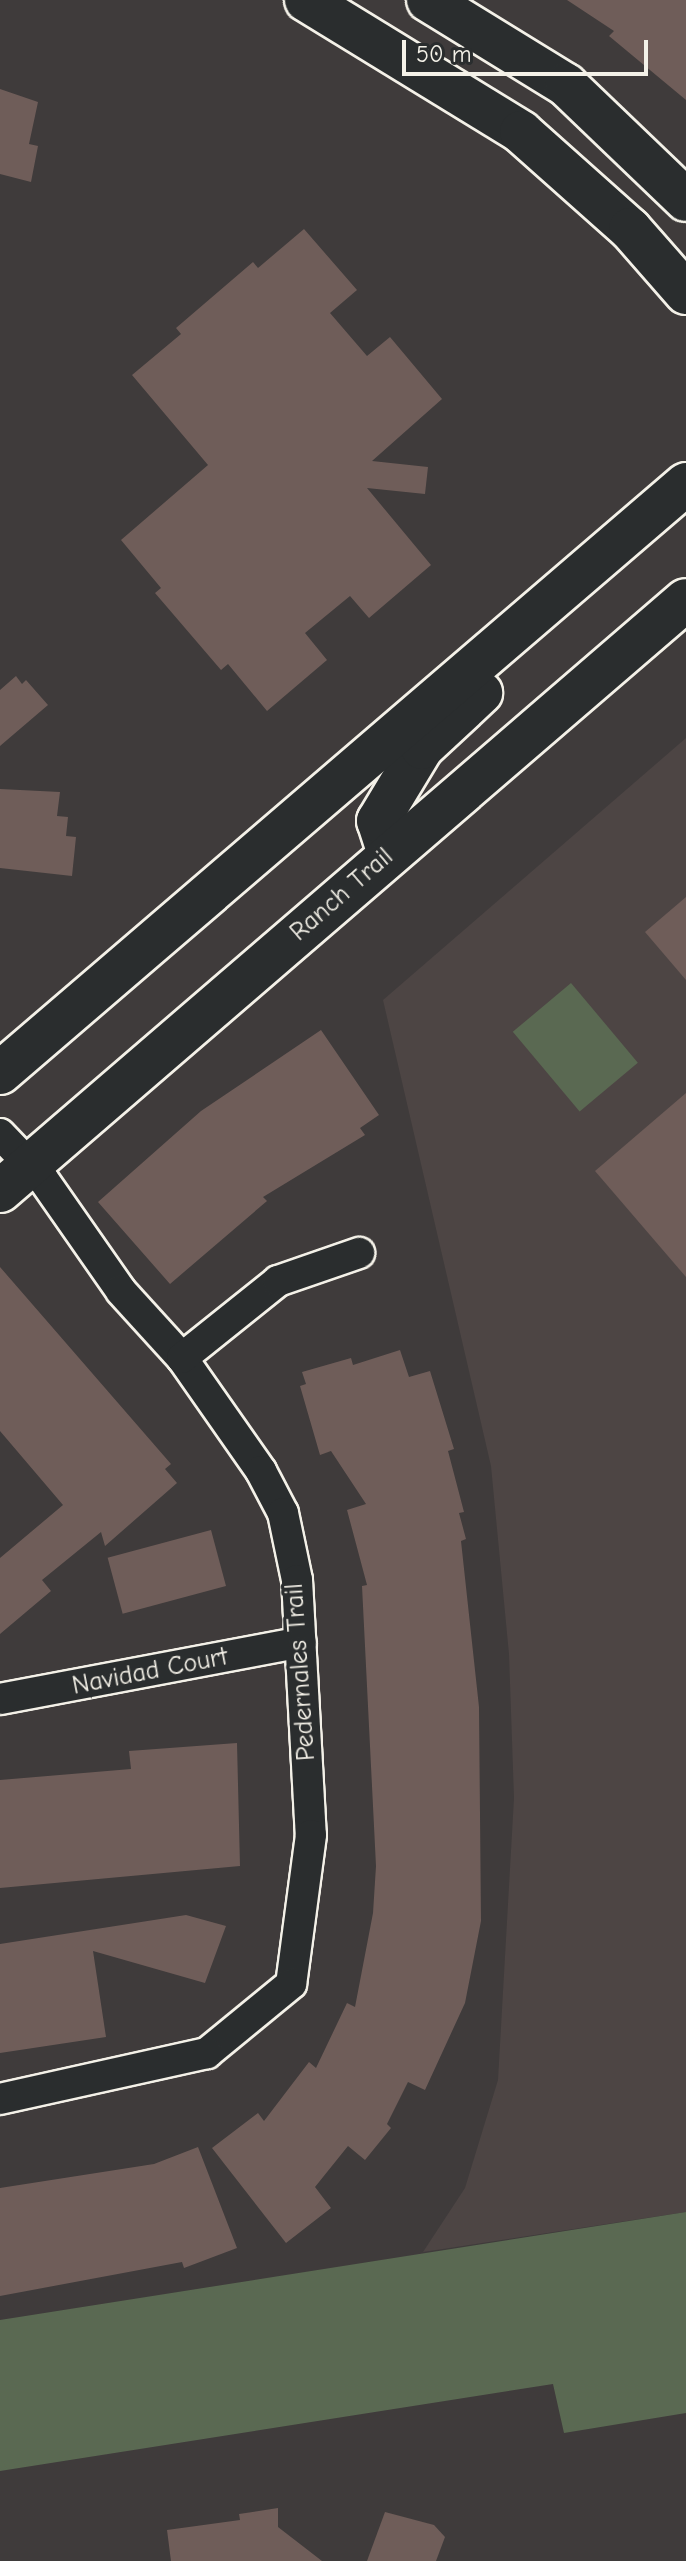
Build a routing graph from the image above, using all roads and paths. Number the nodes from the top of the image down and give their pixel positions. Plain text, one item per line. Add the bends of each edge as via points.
1 (306, 0) edge
2 (428, 0) edge
3 (686, 200) edge
4 (686, 293) edge
5 (686, 484) edge
6 (686, 600) edge
7 (544, 604) junction
8 (389, 854) junction
9 (0, 1073) edge
10 (0, 1134) edge
11 (15, 1178) edge
12 (359, 1253) dead end
13 (182, 1358) junction
14 (301, 1642) junction
15 (0, 1699) edge
16 (0, 2099) edge

1 - 4 main road via 521,132 630,229
2 - 3 main road via 566,85
5 - 7 main road
6 - 8 main road, Ranch Trail
7 - 8 main road via 495,680 422,748 378,821
7 - 9 main road
8 - 11 main road, Ranch Trail
10 - 11 street, Pedernales Trail
11 - 13 street, Pedernales Trail
12 - 13 street via 278,1281
13 - 14 street, Pedernales Trail via 261,1471 283,1513 297,1580
14 - 15 street, Navidad Court
14 - 16 street, Pedernales Trail via 311,1835 291,1984 207,2053

